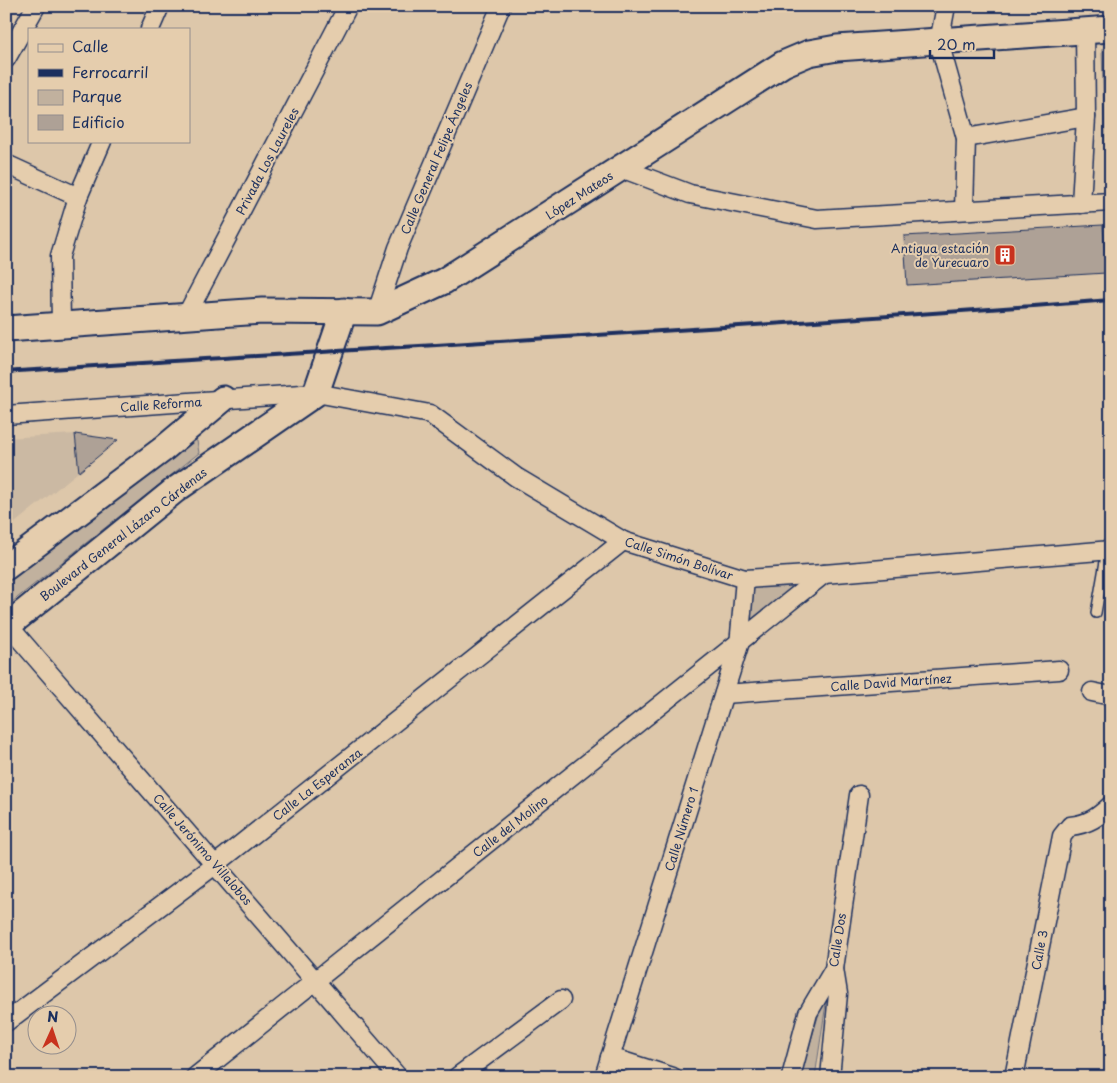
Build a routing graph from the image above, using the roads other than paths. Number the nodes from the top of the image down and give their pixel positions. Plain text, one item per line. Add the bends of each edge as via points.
1 (36, 6) edge
2 (160, 6) edge
3 (348, 6) edge
4 (501, 6) edge
5 (946, 6) edge
6 (150, 28) edge
7 (1111, 29) edge
8 (1084, 30) junction
9 (939, 42) junction
10 (6, 60) edge
11 (1086, 116) junction
12 (966, 138) junction
13 (102, 142) edge
14 (6, 164) edge
15 (622, 168) junction
16 (78, 197) junction
17 (1111, 202) edge
18 (1081, 204) junction
19 (964, 210) junction
20 (344, 312) junction
21 (377, 312) junction
22 (186, 316) junction
23 (61, 325) junction
24 (6, 329) edge
25 (316, 392) junction
26 (223, 399) junction
27 (6, 415) edge
28 (623, 541) junction
29 (1109, 550) edge
30 (6, 567) edge
31 (824, 574) junction
32 (745, 579) junction
33 (1096, 613) dead end
34 (7, 625) edge
35 (739, 645) junction
36 (1059, 670) dead end
37 (1092, 692) dead end
38 (724, 694) junction
39 (1111, 696) edge
40 (859, 795) dead end
41 (1111, 805) edge
42 (216, 864) junction
43 (834, 969) junction
44 (316, 980) junction
45 (561, 1000) dead end
46 (6, 1022) edge
47 (610, 1057) junction
48 (195, 1077) edge
49 (398, 1077) edge
50 (457, 1077) edge
51 (604, 1077) edge
52 (673, 1077) edge
53 (791, 1077) edge
54 (830, 1077) edge
55 (1014, 1077) edge

1 - 10 street
2 - 6 street
3 - 22 street, Privada Los Laureles
4 - 21 street, Calle General Felipe Ángeles via 398,248
5 - 9 street
7 - 8 street, López Mateos
8 - 9 street, López Mateos
8 - 11 street
9 - 12 street
9 - 15 street, López Mateos via 809,53 783,64
11 - 12 street
11 - 18 street
12 - 19 street
13 - 16 street
14 - 16 street
15 - 19 street via 690,194 817,219
15 - 21 street, López Mateos via 444,281
16 - 23 street via 60,256
17 - 18 street
18 - 19 street
20 - 21 street, López Mateos
20 - 22 street, López Mateos via 262,311
20 - 25 street
22 - 23 street, López Mateos
23 - 24 street, López Mateos
25 - 26 street, Calle Reforma
25 - 28 street, Calle Simón Bolívar via 430,414 516,477
25 - 34 street, Boulevard General Lázaro Cárdenas via 175,490
26 - 27 street, Calle Reforma
26 - 30 street via 162,450
28 - 32 street, Calle Simón Bolívar
28 - 42 street, Calle La Esperanza
29 - 31 street, Calle Simón Bolívar
29 - 33 lane
31 - 32 street, Calle Simón Bolívar
31 - 35 street, Calle del Molino
32 - 35 street, Calle Número 1
34 - 42 street, Calle Jerónimo Villalobos
35 - 38 street, Calle Número 1
35 - 44 street, Calle del Molino
36 - 38 street, Calle David Martínez
37 - 39 street
38 - 47 street, Calle Número 1
40 - 43 street, Calle Dos
41 - 55 street, Calle 3 via 1086,824 1070,826 1062,836
42 - 44 street, Calle Jerónimo Villalobos
42 - 46 street, Calle La Esperanza
43 - 53 street, Calle Dos via 808,1013
43 - 54 street via 838,994
44 - 48 street, Calle del Molino
44 - 49 street, Calle Jerónimo Villalobos
45 - 50 street
47 - 51 street, Calle Número 1
47 - 52 street

